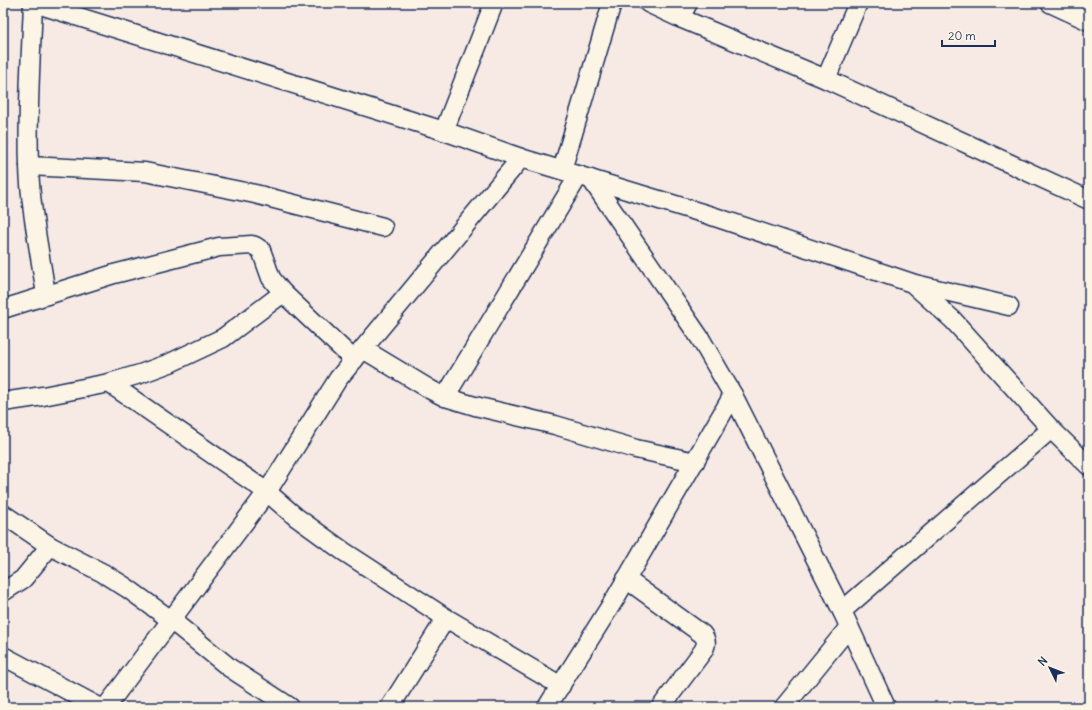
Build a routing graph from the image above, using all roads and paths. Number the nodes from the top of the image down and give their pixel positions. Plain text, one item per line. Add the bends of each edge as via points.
1 (34, 3) edge
2 (494, 3) edge
3 (612, 3) edge
4 (648, 3) edge
5 (858, 3) edge
6 (1050, 3) edge
7 (684, 11) edge
8 (1089, 20) edge
9 (826, 79) junction
10 (444, 131) junction
11 (521, 158) junction
12 (29, 166) junction
13 (577, 175) junction
14 (1089, 200) edge
15 (383, 227) dead end
16 (912, 283) junction
17 (283, 294) junction
18 (46, 295) junction
19 (1008, 306) dead end
20 (3, 308) edge
21 (359, 354) junction
22 (109, 383) junction
23 (733, 395) junction
24 (444, 397) junction
25 (3, 402) edge
26 (1051, 428) junction
27 (695, 462) junction
28 (1089, 465) edge
29 (267, 492) junction
30 (3, 514) edge
31 (50, 546) junction
32 (626, 579) junction
33 (3, 592) edge
34 (842, 610) junction
35 (446, 618) junction
36 (171, 620) junction
37 (849, 627) junction
38 (3, 656) edge
39 (561, 686) junction
40 (99, 707) edge
41 (106, 707) edge
42 (290, 707) edge
43 (390, 707) edge
44 (547, 707) edge
45 (661, 707) edge
46 (784, 707) edge
47 (886, 707) edge

1 - 10 street
1 - 12 street via 28,108
2 - 10 street
3 - 13 street
4 - 7 street
5 - 9 street
6 - 8 street
7 - 9 street
9 - 14 street
10 - 11 street
11 - 13 street
11 - 21 street
12 - 15 street via 145,172 255,194
12 - 18 street
13 - 16 street via 712,216
13 - 23 street via 700,338
13 - 24 street
16 - 19 street
16 - 26 street via 953,320
17 - 18 street via 271,278 261,250 255,246 241,245 212,249 114,274
17 - 21 street
17 - 22 street via 223,338 170,363
18 - 20 street
21 - 24 street
21 - 29 street via 338,379
22 - 25 street
22 - 29 street
23 - 27 street
23 - 34 street
24 - 27 street via 636,449
26 - 28 street
26 - 34 street
27 - 32 street
29 - 35 street via 343,551
29 - 36 street
30 - 31 street
31 - 33 street via 23,579
31 - 36 street via 103,573
32 - 39 street
32 - 45 street via 702,634 707,642 704,651
34 - 37 street
35 - 39 street
35 - 43 street
36 - 41 street
36 - 42 street via 230,668
37 - 46 street
37 - 47 street
38 - 40 street
39 - 44 street

